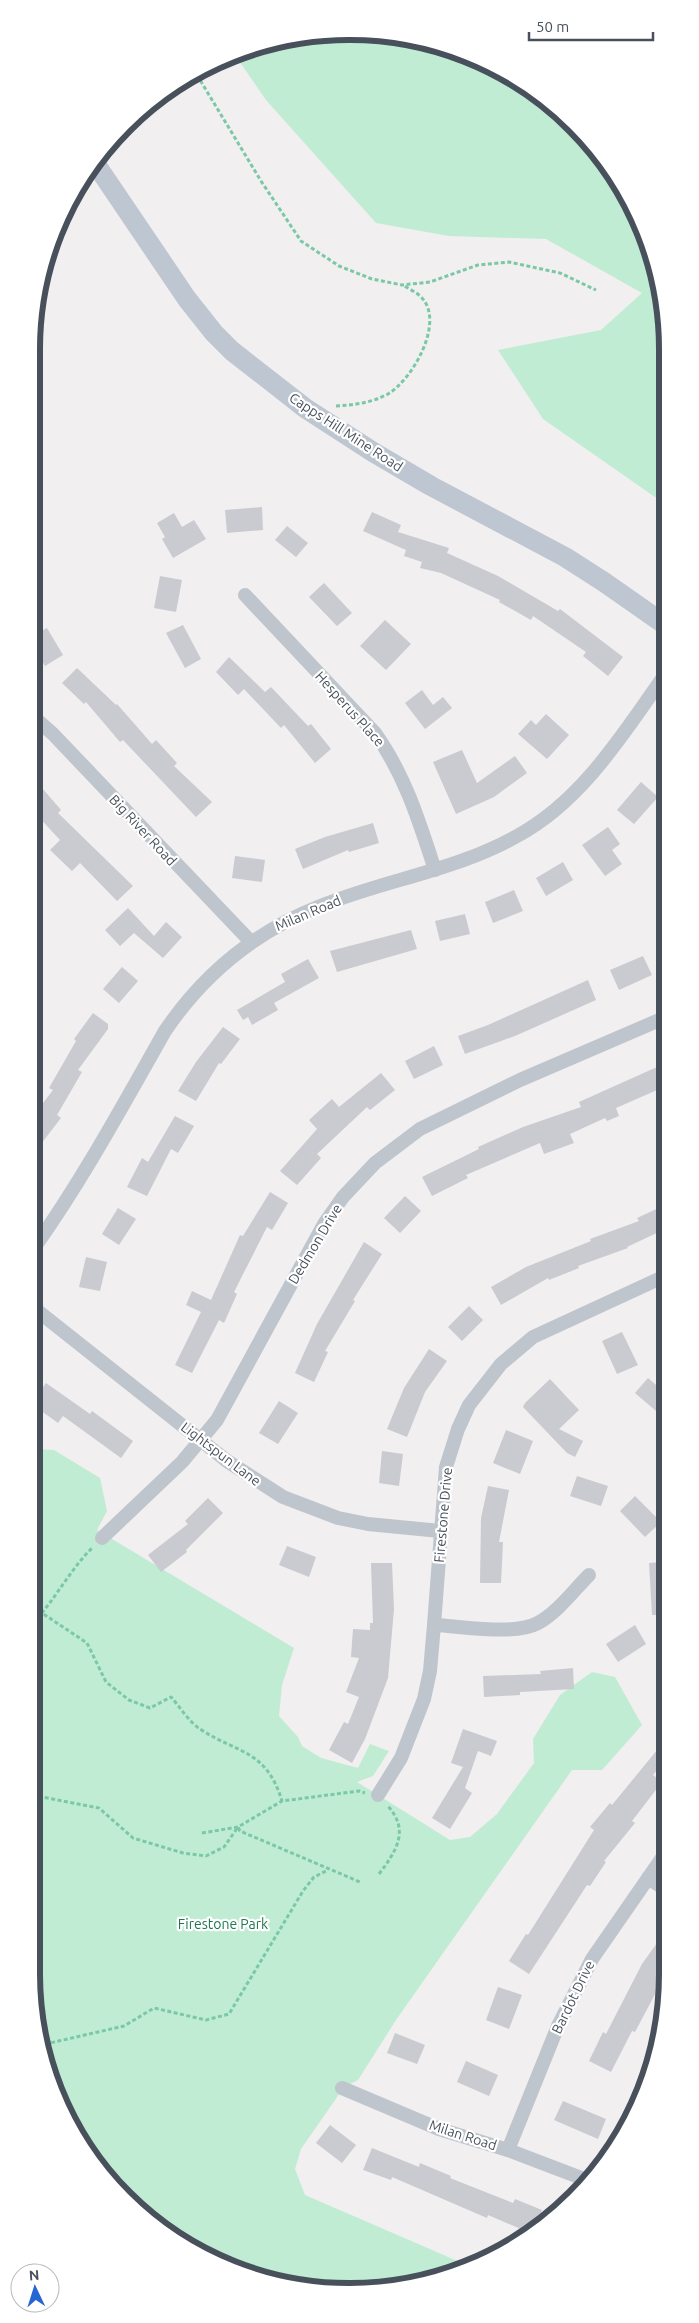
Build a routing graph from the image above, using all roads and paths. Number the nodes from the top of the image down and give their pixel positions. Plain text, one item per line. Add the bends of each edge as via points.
1 (199, 79) edge
2 (99, 169) edge
3 (402, 285) junction
4 (596, 290) dead end
5 (305, 408) junction
6 (245, 596) dead end
7 (659, 620) edge
8 (659, 683) edge
9 (40, 723) edge
10 (434, 870) junction
11 (251, 942) junction
12 (659, 1020) edge
13 (40, 1239) edge
14 (659, 1279) edge
15 (40, 1313) edge
16 (202, 1441) junction
17 (440, 1531) junction
18 (102, 1538) joint
19 (589, 1575) dead end
20 (42, 1614) joint
21 (434, 1625) junction
22 (378, 1795) junction
23 (40, 1797) edge
24 (282, 1801) junction
25 (238, 1827) junction
26 (202, 1833) dead end
27 (659, 1862) edge
28 (328, 1870) junction
29 (379, 1874) dead end
30 (648, 1878) junction
31 (360, 1882) dead end
32 (659, 1885) edge
33 (48, 2043) edge
34 (342, 2088) dead end
35 (508, 2150) junction
36 (582, 2178) edge

1 - 3 path via 301,241 339,266
2 - 5 street, Capps Hill Mine Road via 153,251 214,333
3 - 4 path via 430,282 478,265 509,262 560,273
3 - 5 path via 422,298 429,312 429,330 412,370 389,393 360,405
5 - 7 street, Capps Hill Mine Road via 420,479 565,557
6 - 10 street, Hesperus Place via 375,733 391,755 414,806
8 - 10 street, Milan Road via 594,772 545,818 491,850
9 - 11 street, Big River Road
10 - 11 street, Milan Road via 319,906 277,925
11 - 13 street, Milan Road via 206,981 177,1014 97,1151
12 - 16 street, Dedmon Drive via 463,1106 420,1129 375,1163 343,1197 324,1224 250,1362
14 - 17 street, Firestone Drive via 552,1326 516,1348 501,1364 474,1398 458,1429 446,1466
15 - 16 street, Lightspun Lane
16 - 17 street, Lightspun Lane via 255,1481 319,1512 368,1524
16 - 18 street, Dedmon Drive
17 - 21 street, Firestone Drive
18 - 20 path via 75,1565
19 - 21 street via 555,1610 527,1627
20 - 24 path via 87,1643 106,1682 129,1700 150,1708 171,1697 199,1729 260,1760 278,1787
21 - 22 street, Firestone Drive via 430,1671 418,1717 401,1758
22 - 24 path via 359,1791
22 - 29 path via 398,1819 400,1839 393,1856
23 - 25 path via 99,1808 133,1838 183,1853 206,1856 224,1847
24 - 25 path
25 - 26 path
25 - 28 path via 240,1831
27 - 30 street, Bardot Drive
28 - 31 path
28 - 33 path via 314,1877 303,1891 229,2014 206,2020 154,2008 124,2026
30 - 32 street
30 - 35 street, Bardot Drive via 592,1959 558,2026
34 - 35 street, Milan Road via 440,2128
35 - 36 street, Milan Road

